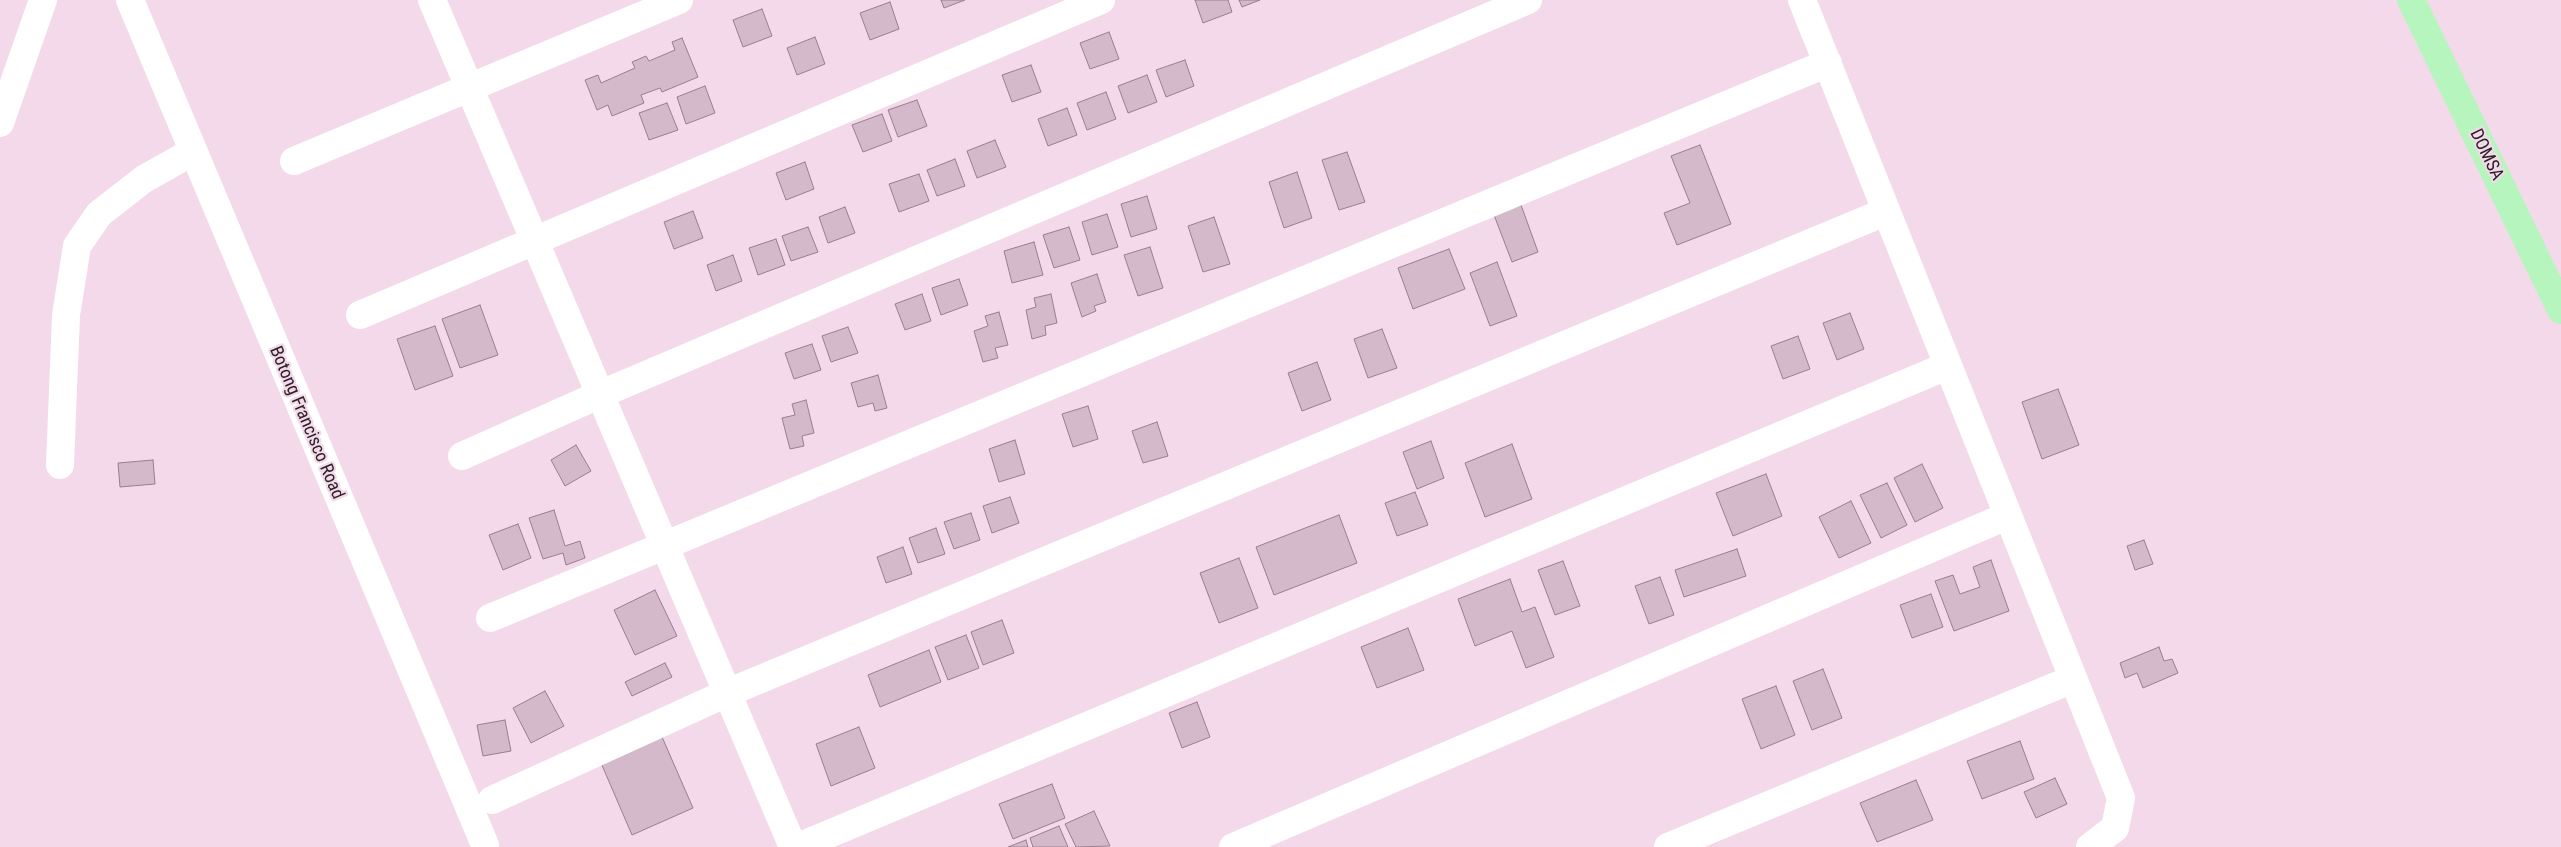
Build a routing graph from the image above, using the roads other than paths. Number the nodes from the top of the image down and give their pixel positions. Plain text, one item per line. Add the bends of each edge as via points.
1 (43, 0) edge
2 (130, 0) edge
3 (432, 0) edge
4 (679, 0) edge
5 (1101, 0) edge
6 (1528, 0) edge
7 (1802, 0) edge
8 (2411, 0) edge
9 (1828, 63) junction
10 (471, 88) junction
11 (0, 122) edge
12 (192, 152) junction
13 (294, 160) dead end
14 (1885, 212) junction
15 (536, 240) junction
16 (2561, 310) edge
17 (360, 315) dead end
18 (1948, 366) junction
19 (601, 394) junction
20 (462, 456) dead end
21 (60, 466) dead end
22 (2007, 516) junction
23 (665, 545) junction
24 (490, 618) dead end
25 (2073, 679) junction
26 (727, 693) junction
27 (492, 800) dead end
28 (485, 845) dead end
29 (793, 847) edge
30 (798, 847) edge
31 (1233, 847) edge
32 (1668, 847) edge
33 (2090, 847) edge

1 - 11 street
2 - 12 street, Botong Francisco Road
3 - 10 street
4 - 10 street
5 - 15 street
6 - 19 street
7 - 9 street
8 - 16 main road, DOMSA
9 - 14 street
9 - 23 street
10 - 13 street
10 - 15 street
12 - 21 street via 144,179 99,214 77,246 66,315
12 - 28 street, Botong Francisco Road
14 - 18 street
14 - 26 street
15 - 17 street
15 - 19 street
18 - 22 street
18 - 30 street
19 - 20 street
19 - 23 street
22 - 25 street
22 - 31 street
23 - 24 street
23 - 26 street
25 - 32 street
25 - 33 street via 2121,798 2115,828
26 - 27 street
26 - 29 street

